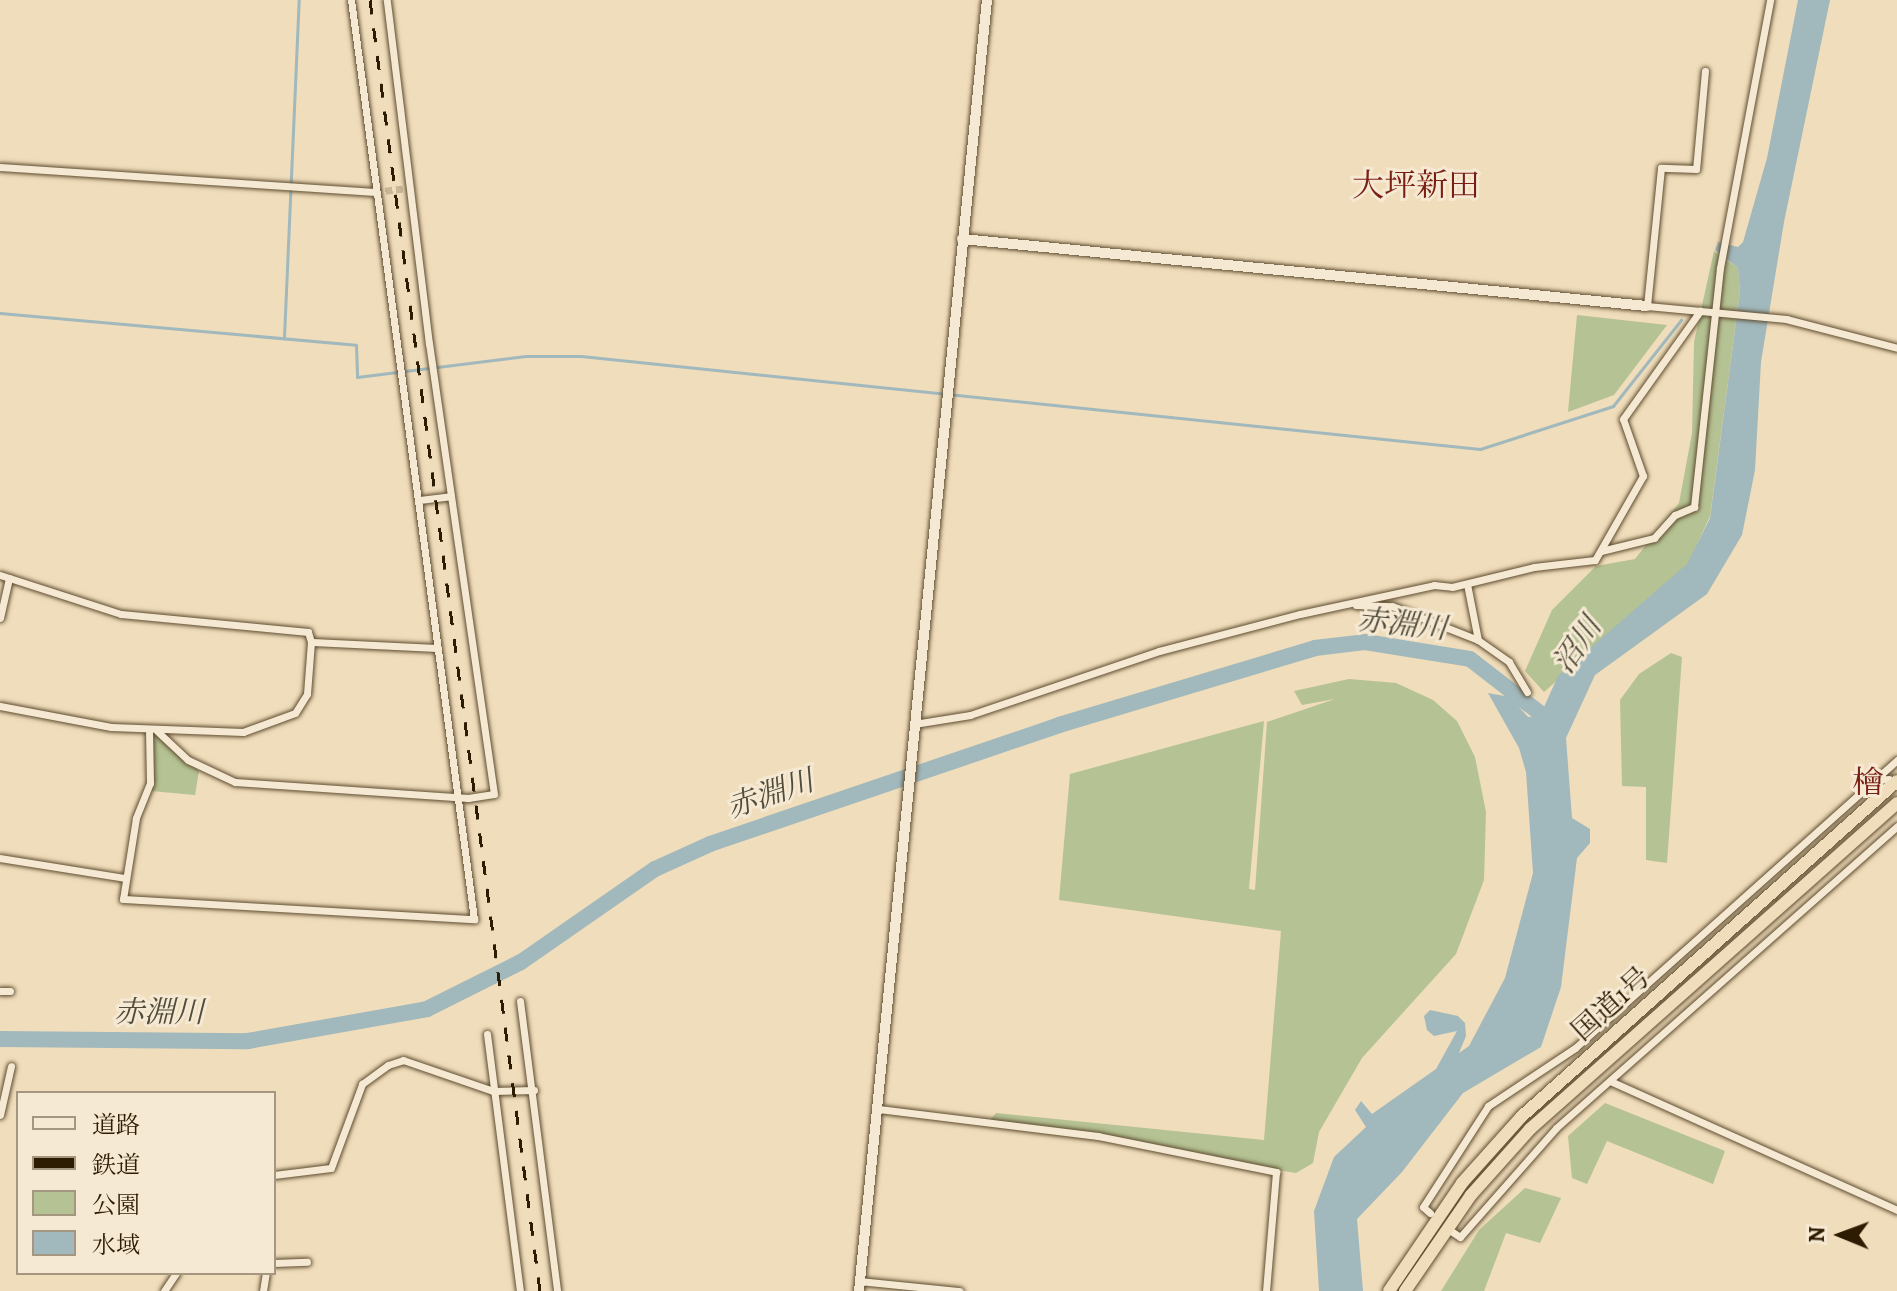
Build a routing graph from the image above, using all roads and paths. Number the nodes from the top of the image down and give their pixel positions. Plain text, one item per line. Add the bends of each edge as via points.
1 (351, 0) edge
2 (387, 0) edge
3 (987, 0) edge
4 (1770, 0) edge
5 (1705, 71) dead end
6 (0, 167) edge
7 (375, 192) junction
8 (962, 239) junction
9 (1647, 306) junction
10 (1700, 311) junction
11 (1714, 312) junction
12 (1897, 348) edge
13 (451, 496) junction
14 (419, 500) junction
15 (1601, 551) junction
16 (0, 575) edge
17 (9, 578) junction
18 (1467, 584) junction
19 (1338, 605) junction
20 (0, 618) edge
21 (1478, 640) junction
22 (311, 642) junction
23 (438, 648) junction
24 (1527, 692) dead end
25 (0, 706) edge
26 (914, 729) junction
27 (153, 730) junction
28 (1897, 760) edge
29 (1875, 780) junction
30 (1893, 780) edge
31 (460, 795) junction
32 (1897, 803) edge
33 (1897, 826) edge
34 (0, 858) edge
35 (125, 878) junction
36 (1751, 890) junction
37 (1761, 893) tunnel mouth
38 (1793, 903) tunnel mouth
39 (1808, 907) junction
40 (0, 991) edge
41 (10, 991) dead end
42 (520, 1001) dead end
43 (487, 1034) dead end
44 (11, 1066) dead end
45 (1610, 1081) junction
46 (534, 1090) junction
47 (493, 1091) junction
48 (878, 1109) junction
49 (0, 1115) edge
50 (276, 1175) edge
51 (1897, 1210) edge
52 (1430, 1213) dead end
53 (1451, 1231) dead end
54 (307, 1262) dead end
55 (276, 1263) edge
56 (860, 1286) edge
57 (1408, 1286) edge
58 (520, 1291) edge
59 (557, 1291) edge
60 (959, 1291) edge
61 (1266, 1291) edge
62 (1389, 1291) edge

1 - 7 street
2 - 13 street
3 - 8 street
4 - 11 street
5 - 9 street via 1696,169 1661,168
6 - 7 street
7 - 14 street
8 - 9 street
8 - 26 street
9 - 10 street
10 - 11 street
10 - 15 street via 1623,419 1643,476
11 - 12 street via 1786,319
11 - 15 street via 1694,507 1675,515 1654,538
13 - 14 street
13 - 31 street via 494,794
14 - 23 street
15 - 18 street via 1595,560 1534,567
16 - 17 street
17 - 20 street
17 - 22 street via 121,614 308,632
18 - 19 street via 1434,585
18 - 21 street
19 - 21 street via 1392,606
19 - 26 street via 1159,651
21 - 24 street via 1509,662
22 - 23 street
22 - 27 street via 307,694 295,713 243,732
23 - 31 street
25 - 27 street via 77,723
26 - 48 street
27 - 31 street via 188,760 235,782
27 - 35 street via 150,783 136,818
28 - 29 street
29 - 30 street
29 - 36 street
30 - 62 highway, 国道1号 via 1521,1117 1462,1183
31 - 35 street via 474,919 123,899
32 - 57 highway, 国道1号 via 1530,1129 1471,1195
33 - 39 street
34 - 35 street
36 - 37 street
36 - 52 street via 1554,1065 1488,1106 1423,1207
38 - 39 street
39 - 45 street
40 - 41 street
42 - 46 street
43 - 47 street
44 - 49 street
45 - 51 street
45 - 53 street via 1527,1157 1460,1237
46 - 47 street
46 - 59 street
47 - 50 street via 403,1060 388,1065 362,1084 331,1168
47 - 58 street
48 - 56 street
48 - 61 street via 1098,1136 1276,1172
54 - 55 street
56 - 60 street

